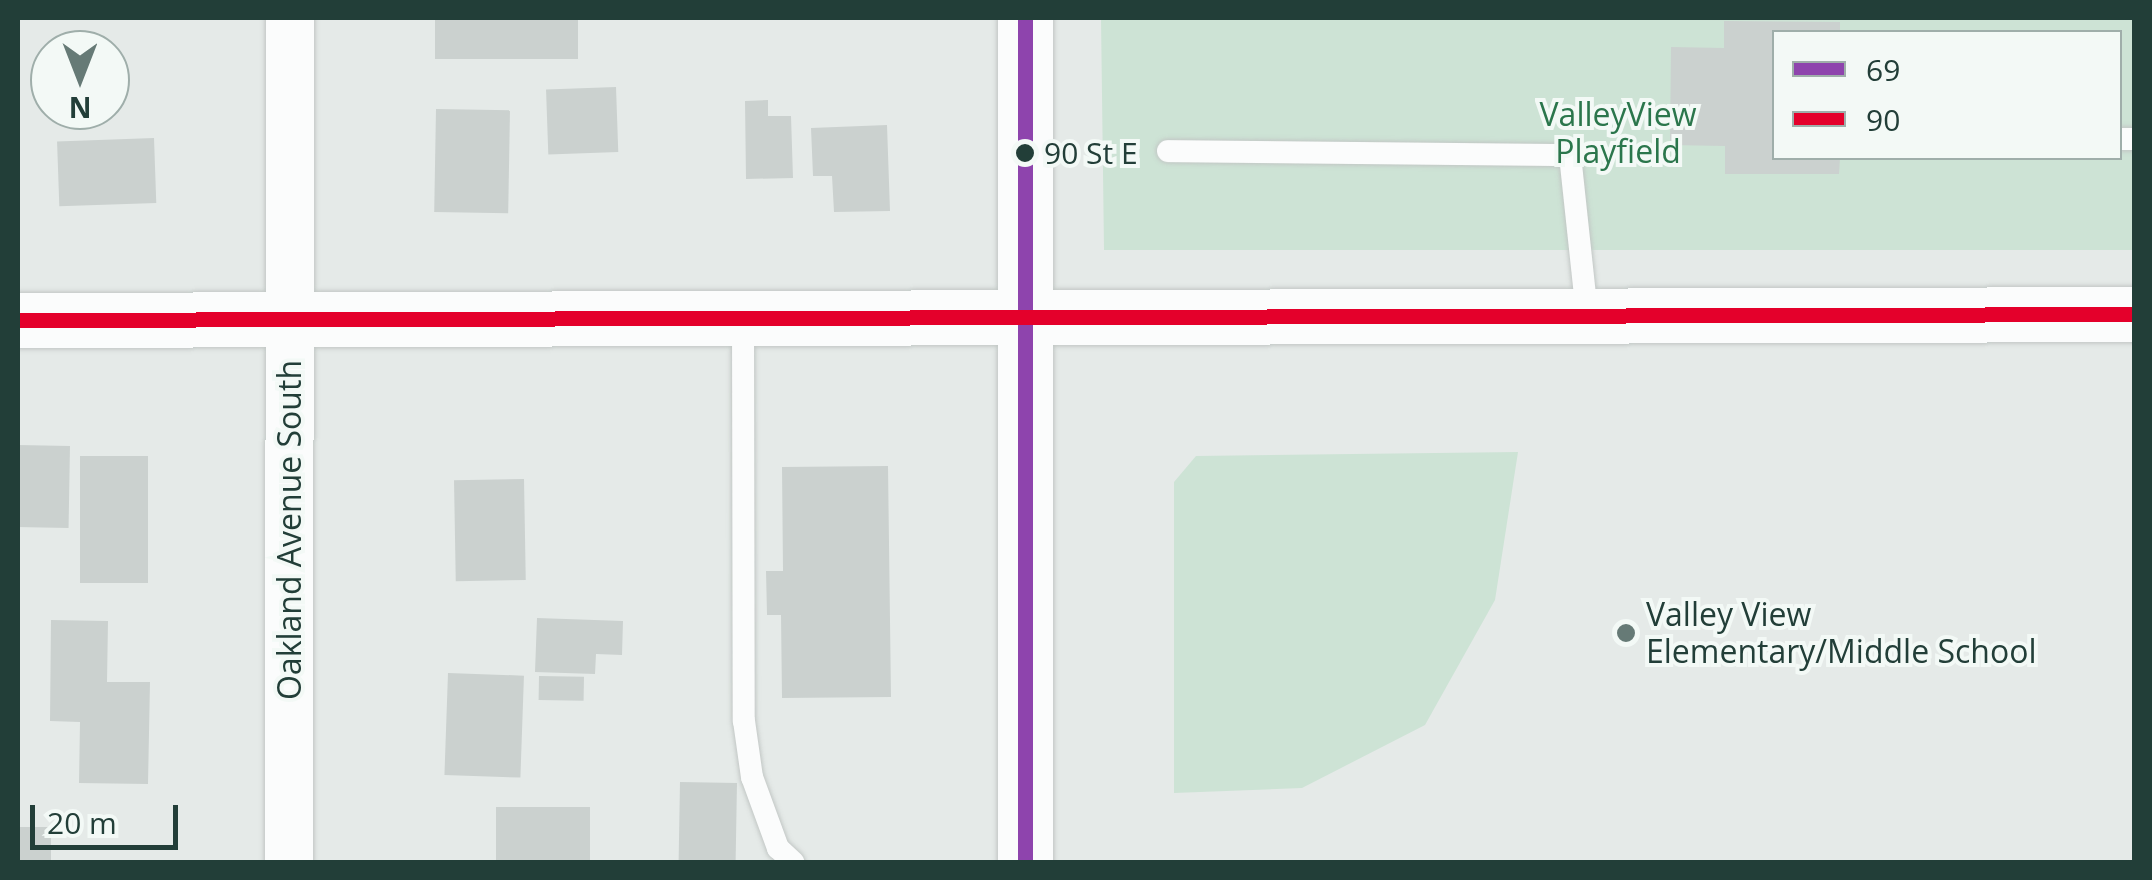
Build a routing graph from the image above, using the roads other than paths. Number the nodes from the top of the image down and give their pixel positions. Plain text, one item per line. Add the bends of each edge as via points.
1 (290, 18) edge
2 (1024, 18) edge
3 (1168, 151) dead end
4 (1587, 314) junction
5 (2134, 314) edge
6 (1024, 315) junction
7 (743, 316) junction
8 (290, 318) junction
9 (18, 320) edge
10 (289, 862) edge
11 (794, 862) edge
12 (1024, 862) edge

1 - 8 street, Oakland Avenue South
2 - 6 street
3 - 4 lane via 1570,155
4 - 5 street
4 - 6 street
6 - 7 street
6 - 12 street
7 - 8 street
7 - 11 lane via 744,721 752,777 778,848
8 - 9 street
8 - 10 street, Oakland Avenue South

